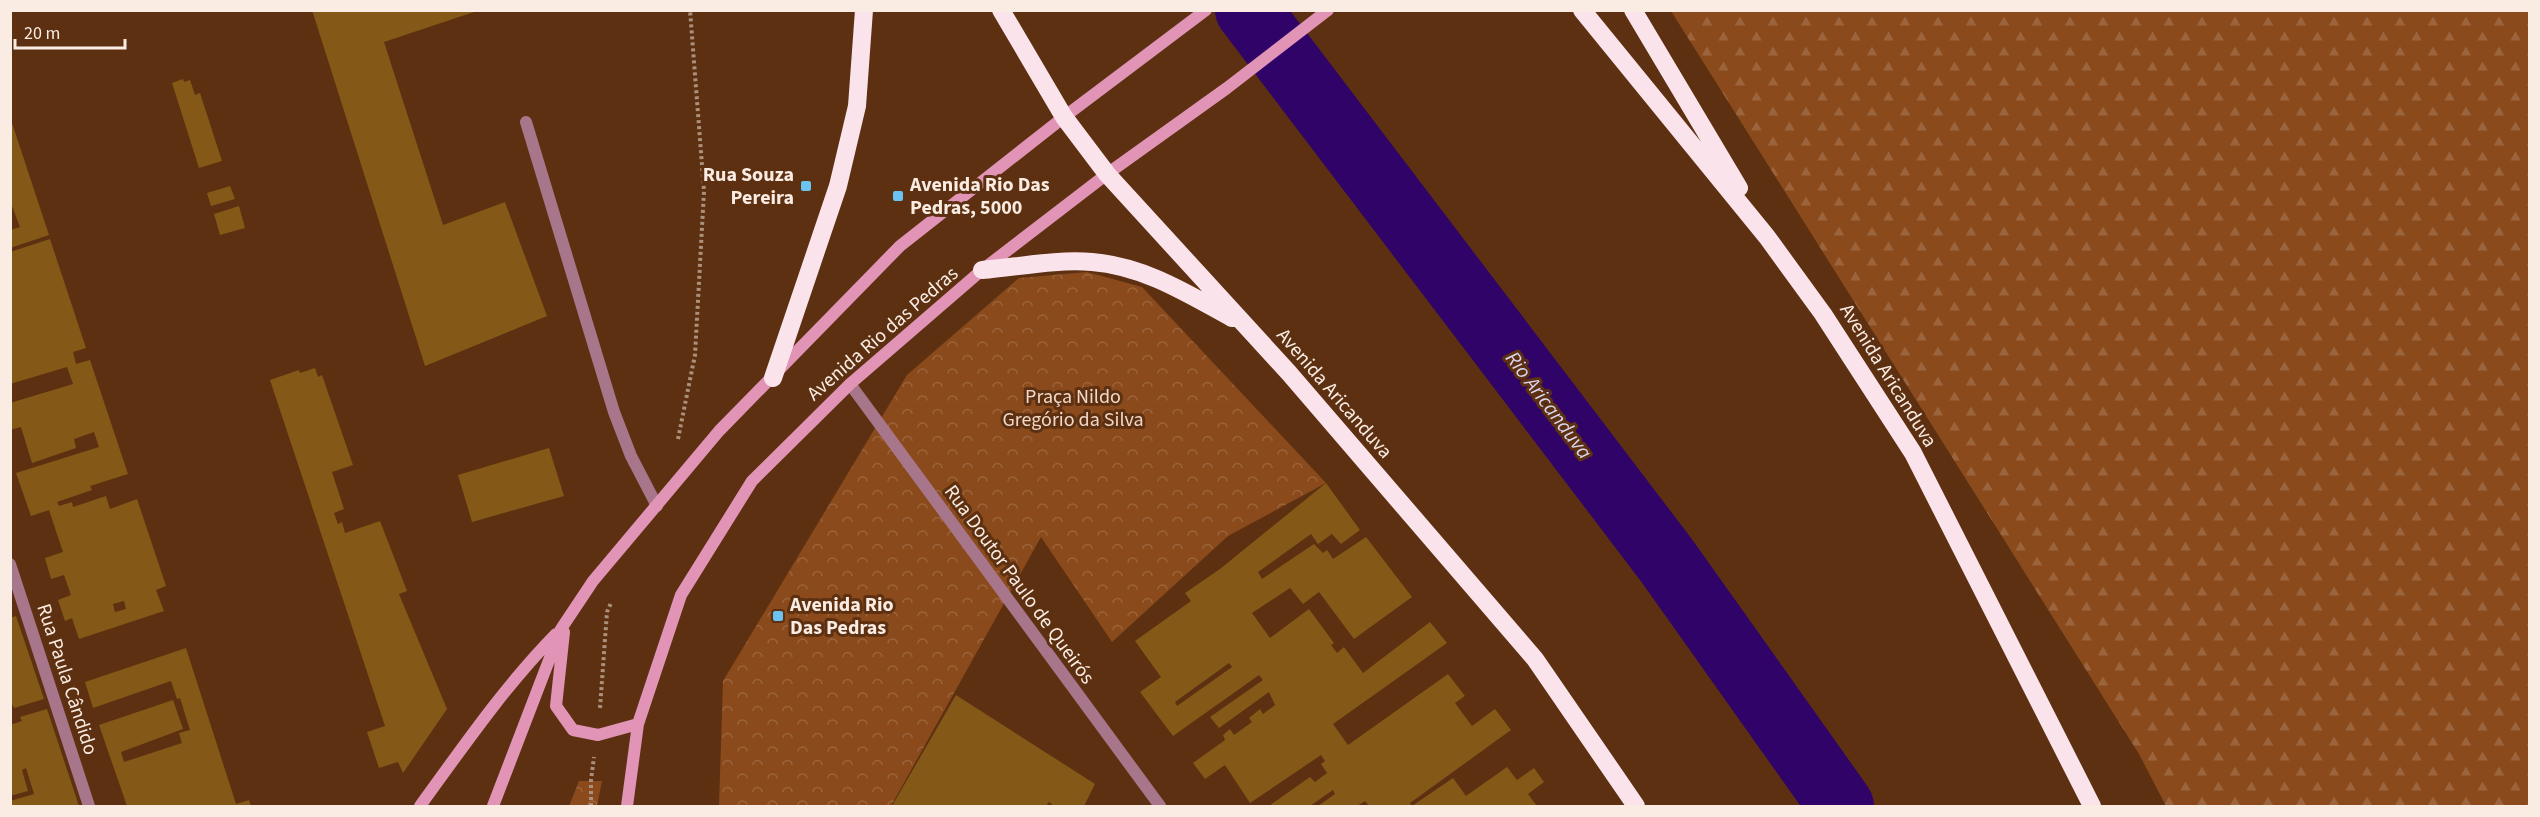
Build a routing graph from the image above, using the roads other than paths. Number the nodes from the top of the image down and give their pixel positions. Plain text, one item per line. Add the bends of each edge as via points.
1 (864, 10) edge
2 (1001, 10) edge
3 (1206, 10) edge
4 (1328, 10) edge
5 (1582, 10) edge
6 (1633, 10) edge
7 (1064, 117) junction
8 (525, 122) dead end
9 (1107, 174) junction
10 (1767, 237) junction
11 (982, 270) junction
12 (1245, 325) junction
13 (773, 378) junction
14 (850, 384) junction
15 (657, 506) junction
16 (10, 564) edge
17 (563, 626) junction
18 (638, 724) junction
19 (89, 807) edge
20 (420, 807) edge
21 (493, 807) edge
22 (627, 807) edge
23 (1160, 807) edge
24 (1636, 807) edge
25 (2092, 807) edge

1 - 13 highway via 857,106 838,186
2 - 7 highway, Avenida Aricanduva
3 - 7 main road, Avenida Rio das Pedras
4 - 9 main road, Avenida Rio das Pedras
5 - 10 highway, Avenida Aricanduva
6 - 10 highway
7 - 9 highway, Avenida Aricanduva
7 - 13 main road, Avenida Rio das Pedras via 900,246
8 - 15 street via 610,401 631,456
9 - 11 main road, Avenida Rio das Pedras
9 - 12 highway, Avenida Aricanduva
10 - 25 highway, Avenida Aricanduva via 1823,314 1913,453
11 - 12 highway via 1092,262 1128,268 1170,285
11 - 14 main road, Avenida Rio das Pedras
12 - 24 highway, Avenida Aricanduva via 1535,659
13 - 15 main road, Avenida Rio das Pedras via 719,431
14 - 18 main road, Avenida Rio das Pedras via 752,481 733,511 681,595
14 - 23 street, Rua Doutor Paulo de Queirós
15 - 17 main road, Avenida Rio das Pedras via 593,581
16 - 19 street, Rua Paula Cândido
17 - 18 main road via 556,706 573,730 598,735
17 - 20 main road via 486,715
17 - 21 main road, Avenida Rio das Pedras
18 - 22 main road, Avenida Rio das Pedras

